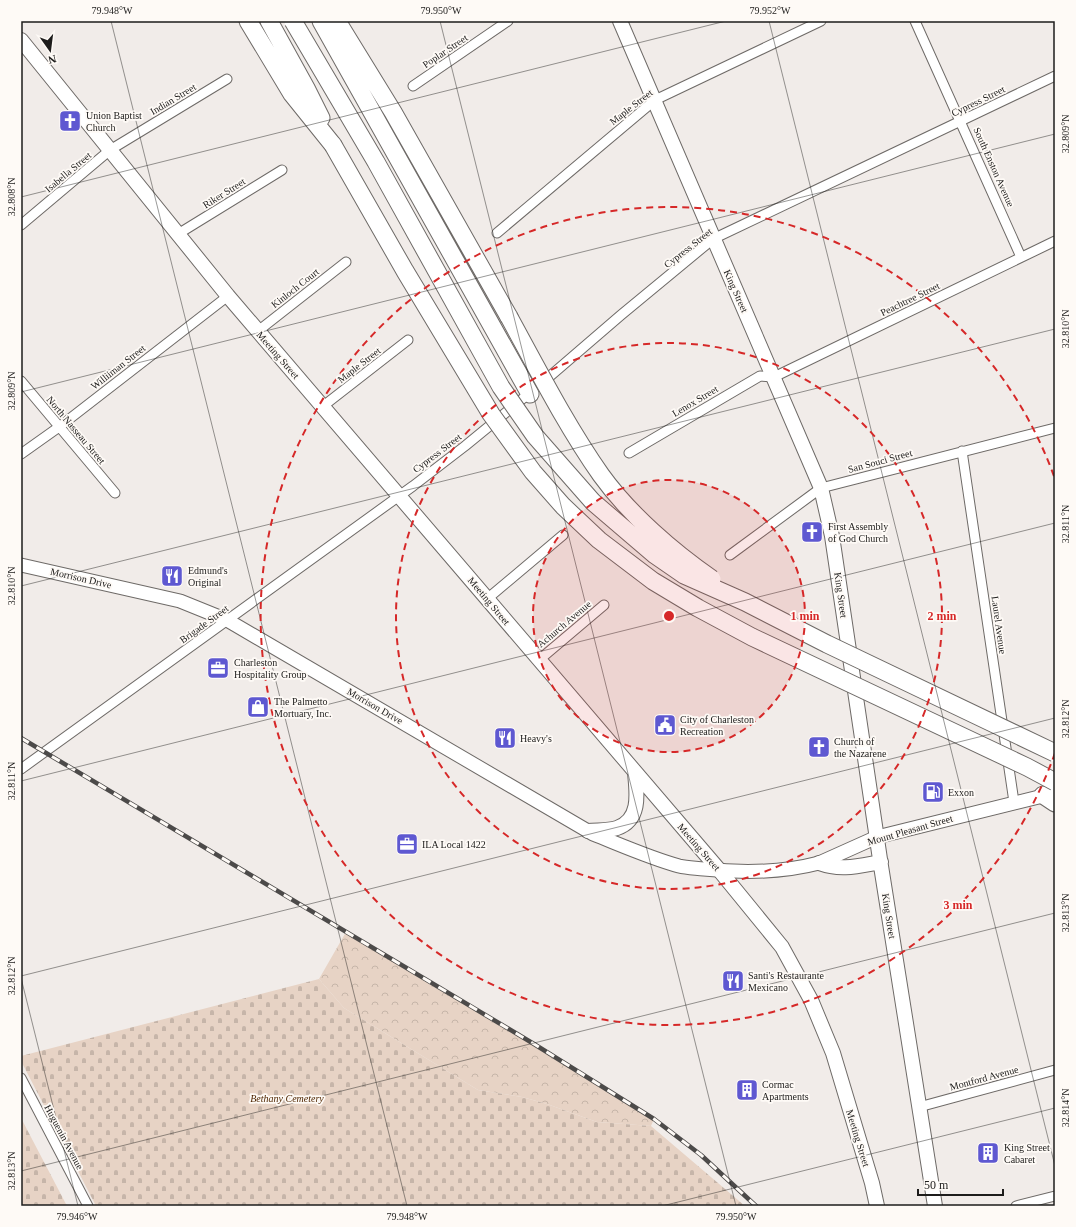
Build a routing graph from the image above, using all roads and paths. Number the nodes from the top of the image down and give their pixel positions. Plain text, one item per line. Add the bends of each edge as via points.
1 (248, 21) edge
2 (269, 21) edge
3 (293, 21) edge
4 (321, 21) edge
5 (337, 21) edge
6 (508, 21) edge
7 (620, 21) edge
8 (821, 21) edge
9 (915, 21) edge
10 (21, 40) edge
11 (1055, 76) edge
12 (227, 79) dead end
13 (414, 86) dead end
14 (655, 100) junction
15 (962, 122) junction
16 (334, 145) junction
17 (110, 150) junction
18 (282, 170) dead end
19 (21, 225) edge
20 (496, 232) dead end
21 (178, 234) junction
22 (713, 240) junction
23 (1055, 241) edge
24 (1021, 257) junction
25 (346, 262) dead end
26 (228, 296) junction
27 (258, 331) junction
28 (408, 340) dead end
29 (774, 377) junction
30 (21, 381) edge
31 (530, 394) junction
32 (322, 407) junction
33 (59, 427) junction
34 (1055, 428) edge
35 (962, 451) junction
36 (629, 453) dead end
37 (21, 454) edge
38 (821, 488) junction
39 (115, 492) dead end
40 (399, 496) junction
41 (563, 535) dead end
42 (730, 555) dead end
43 (21, 565) edge
44 (487, 599) junction
45 (745, 602) junction
46 (604, 605) dead end
47 (228, 620) junction
48 (539, 660) junction
49 (1055, 753) edge
50 (21, 769) edge
51 (635, 773) junction
52 (1055, 782) edge
53 (1051, 797) edge
54 (1014, 802) junction
55 (588, 831) junction
56 (877, 837) junction
57 (881, 862) junction
58 (819, 863) junction
59 (720, 871) junction
60 (1055, 1070) edge
61 (21, 1078) edge
62 (919, 1107) junction
63 (1055, 1196) edge
64 (88, 1206) edge
65 (877, 1206) edge
66 (935, 1206) edge
67 (1016, 1206) edge

1 - 16 highway via 292,94
2 - 16 highway
3 - 45 highway, bridge via 376,162 501,387 535,436 593,502 655,555 684,575
4 - 31 highway
5 - 45 highway, bridge via 393,112 557,406 602,476 650,528 691,564
6 - 13 street, Poplar Street
7 - 14 main road, King Street
8 - 14 street, Maple Street
9 - 15 street, South Enston Avenue
10 - 17 main road, Meeting Street
11 - 15 street, Cypress Street
12 - 17 street, Indian Street
14 - 20 street, Maple Street
14 - 22 main road, King Street
15 - 22 street, Cypress Street
15 - 24 street, South Enston Avenue
16 - 52 highway, bridge via 405,271 491,414 533,472 563,506 599,540 653,581 752,637
17 - 19 street, Isabella Street
17 - 21 main road, Meeting Street
18 - 21 street, Riker Street
21 - 26 main road, Meeting Street
22 - 29 main road, King Street
22 - 31 street, Cypress Street
23 - 24 street, Peachtree Street
24 - 29 street, Peachtree Street
25 - 27 street, Kinloch Court
26 - 27 main road, Meeting Street
26 - 33 street, Williiman Street
27 - 32 main road, Meeting Street
28 - 32 street, Maple Street
29 - 36 street, Lenox Street via 760,376
29 - 38 main road, King Street
30 - 33 street, North Nasseau Street
31 - 40 street, Cypress Street
32 - 40 main road, Meeting Street
33 - 37 street, Williiman Street
33 - 39 street, North Nasseau Street
34 - 35 street, San Souci Street
35 - 38 street, San Souci Street
35 - 54 street, Laurel Avenue
38 - 42 street, San Souci Street
38 - 56 main road, King Street via 832,536
40 - 44 main road, Meeting Street
40 - 47 street, Brigade Street
41 - 44 street
43 - 47 main road, Morrison Drive via 180,601
44 - 48 main road, Meeting Street
45 - 49 highway, bridge
46 - 48 street, Achurch Avenue
47 - 50 street, Brigade Street
47 - 55 main road, Morrison Drive
48 - 51 main road, Meeting Street
51 - 55 main road via 637,801 629,820 618,828
51 - 59 main road, Meeting Street
53 - 54 main road, Mount Pleasant Street
54 - 56 main road, Mount Pleasant Street
55 - 59 main road, Morrison Drive via 680,867
56 - 57 main road, King Street
56 - 58 main road, Mount Pleasant Street
57 - 58 main road via 846,868
57 - 62 main road, King Street
58 - 59 main road, Mount Pleasant Street via 752,873
59 - 65 main road, Meeting Street via 782,947 811,1000 833,1054
60 - 62 street, Montford Avenue
61 - 64 street, Huguenin Avenue
62 - 66 main road, King Street
63 - 67 street

